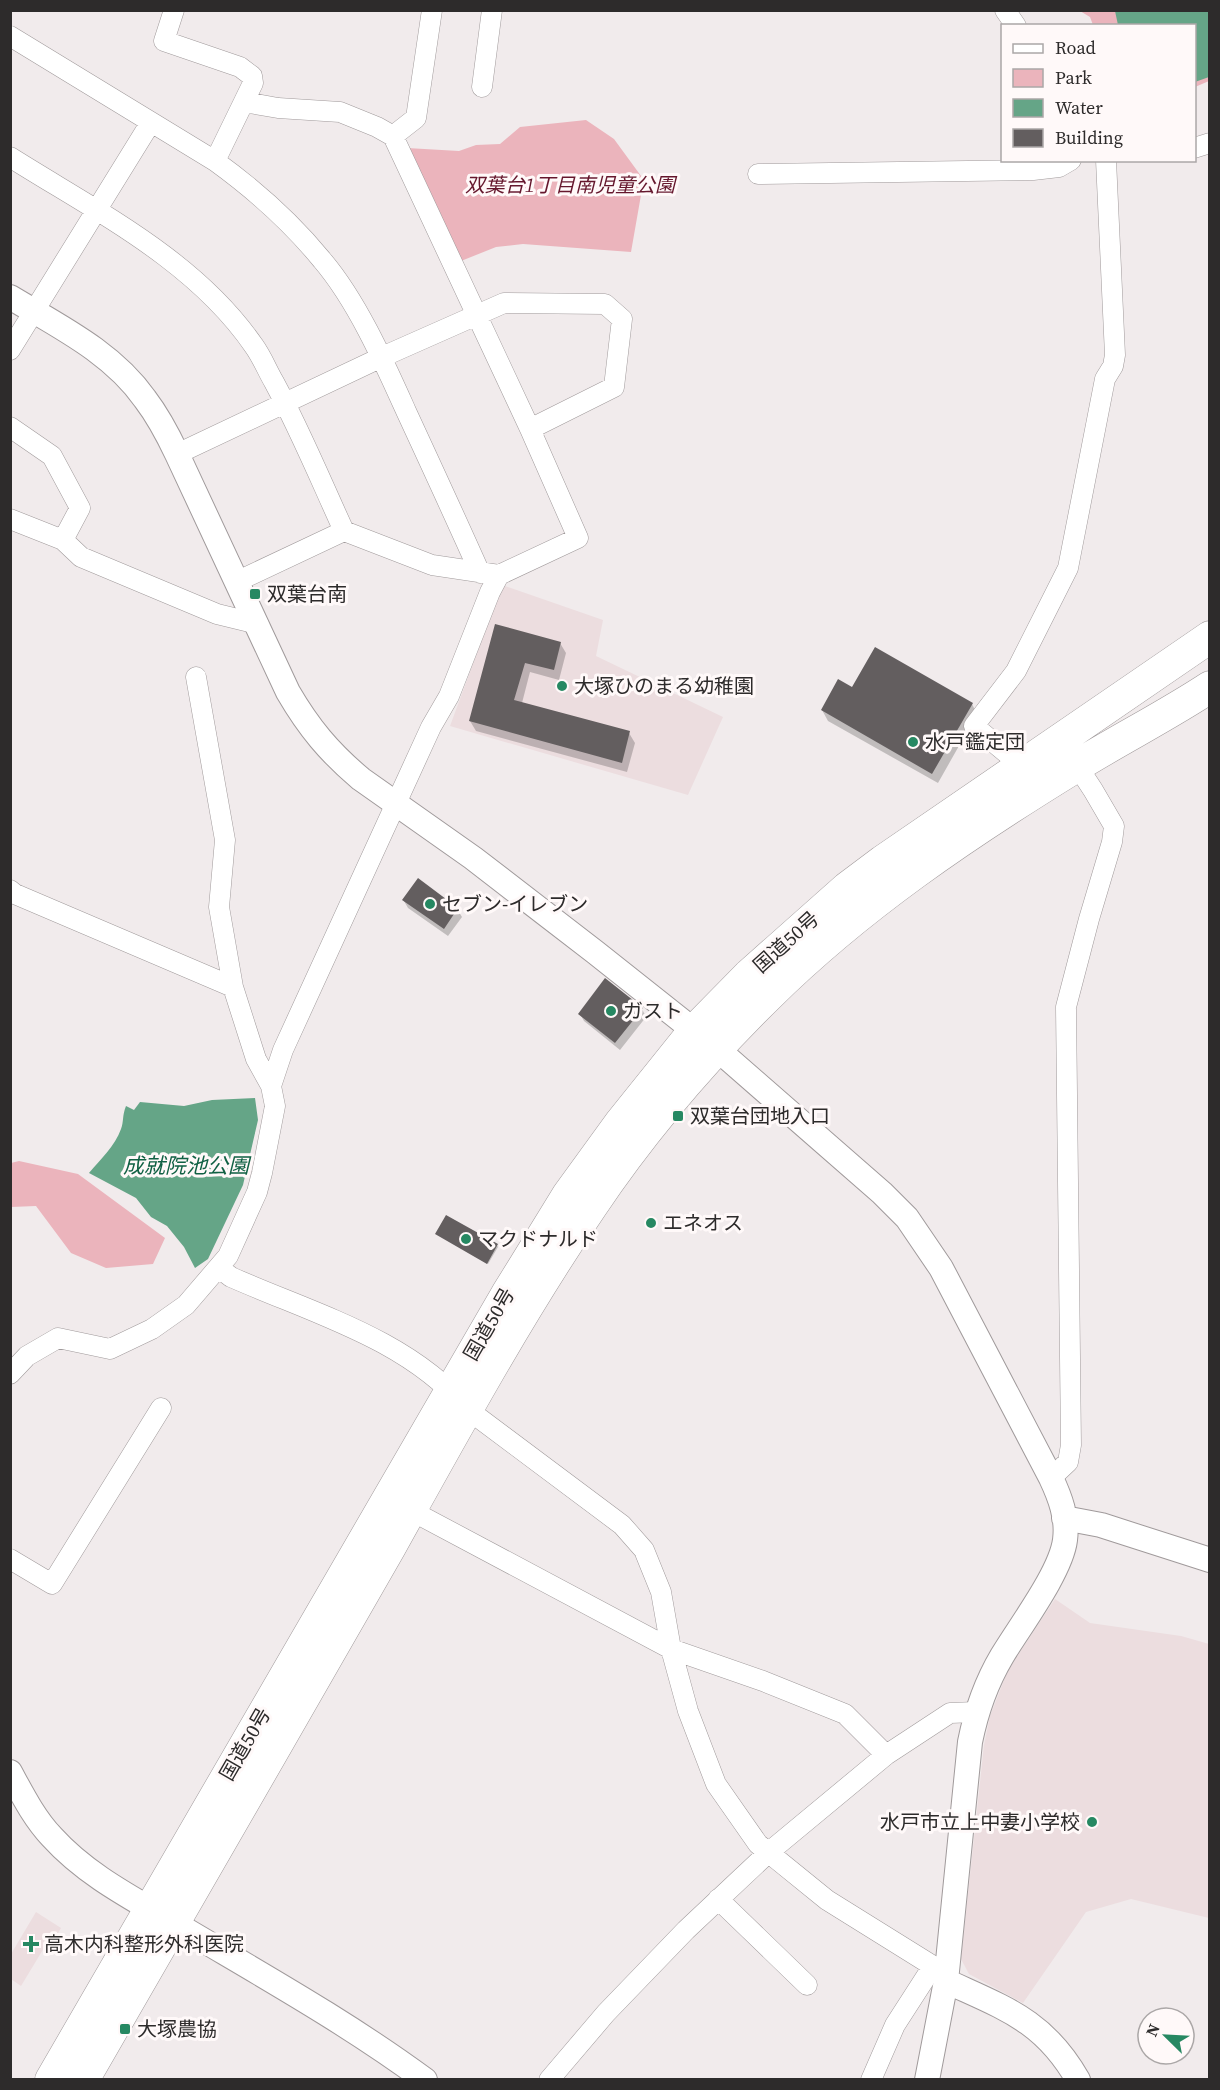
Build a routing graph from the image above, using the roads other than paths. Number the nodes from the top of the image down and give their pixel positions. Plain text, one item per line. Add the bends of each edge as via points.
1 (174, 10) edge
2 (432, 10) edge
3 (492, 10) edge
4 (1005, 10) edge
5 (1015, 24) edge
6 (10, 36) edge
7 (482, 87) dead end
8 (244, 102) junction
9 (151, 122) junction
10 (393, 136) junction
11 (10, 157) edge
12 (215, 161) junction
13 (1068, 162) edge
14 (1106, 162) edge
15 (758, 174) dead end
16 (96, 211) junction
17 (10, 297) edge
18 (34, 312) junction
19 (476, 315) junction
20 (10, 350) edge
21 (382, 357) junction
22 (285, 403) junction
23 (10, 428) edge
24 (530, 429) junction
25 (177, 454) junction
26 (10, 519) edge
27 (344, 531) junction
28 (63, 540) junction
29 (489, 574) junction
30 (238, 581) junction
31 (1209, 616) edge
32 (258, 624) junction
33 (1209, 637) edge
34 (1209, 674) edge
35 (196, 677) dead end
36 (1209, 687) edge
37 (1098, 713) junction
38 (1119, 741) junction
39 (1069, 753) junction
40 (1022, 765) junction
41 (396, 804) junction
42 (10, 890) edge
43 (233, 987) junction
44 (705, 1040) junction
45 (271, 1086) junction
46 (219, 1268) junction
47 (10, 1374) edge
48 (459, 1399) junction
49 (161, 1407) dead end
50 (1051, 1478) junction
51 (410, 1510) junction
52 (1064, 1518) junction
53 (10, 1559) edge
54 (1209, 1560) edge
55 (671, 1649) junction
56 (976, 1712) junction
57 (886, 1755) junction
58 (10, 1772) edge
59 (769, 1852) junction
60 (718, 1899) junction
61 (162, 1915) junction
62 (942, 1971) junction
63 (807, 1985) dead end
64 (85, 2078) edge
65 (51, 2079) edge
66 (425, 2079) edge
67 (549, 2079) edge
68 (871, 2079) edge
69 (927, 2079) edge
70 (1078, 2079) edge

1 - 8 street via 164,41 240,67 252,75 253,83
2 - 10 street via 416,118
3 - 7 street
4 - 5 street
6 - 9 street
8 - 10 street via 340,112
8 - 12 street
9 - 12 street
9 - 16 street
10 - 19 street
11 - 16 street
12 - 21 street via 279,213 323,260
13 - 15 street via 1033,170
14 - 40 street via 1115,355 1105,379 1068,568 1016,671 974,726
16 - 18 street
16 - 22 street via 180,265 207,290 255,346
17 - 18 street
18 - 20 street
18 - 25 street via 89,346 128,378 160,421
19 - 21 street
19 - 24 street
19 - 24 street via 504,303 604,304 622,319 614,387
21 - 22 street
21 - 29 street
22 - 25 street
22 - 27 street
23 - 28 street via 52,456 80,508
24 - 29 street via 578,538
25 - 30 street
26 - 28 street
27 - 29 street via 432,565
27 - 30 street
28 - 32 street via 81,557 217,614
29 - 41 street via 490,592 448,696
30 - 32 street
31 - 37 highway via 1157,654
32 - 41 street via 288,692 321,742 361,779
33 - 37 highway
34 - 38 highway
35 - 43 street via 225,840 219,907
36 - 38 highway
37 - 39 highway, 国道50号
38 - 39 highway, 国道50号
39 - 40 highway, 国道50号
39 - 44 highway, 国道50号 via 865,910 770,994
39 - 50 street via 1113,826 1112,842 1066,1007 1071,1445 1068,1462
40 - 44 highway, 国道50号 via 847,888 765,959
41 - 44 street via 538,907
41 - 45 street via 283,1050
42 - 43 street
43 - 45 street via 256,1059
44 - 48 highway, 国道50号
44 - 50 street via 907,1218 941,1268
45 - 46 street via 275,1106 257,1192
46 - 47 street via 186,1305 152,1329 110,1349 58,1338 27,1356
46 - 48 street via 231,1277 373,1336
48 - 51 highway, 国道50号
48 - 55 street via 622,1525 644,1550 661,1592
48 - 61 highway, 国道50号
49 - 53 street via 52,1584
50 - 52 street
51 - 55 street
51 - 61 highway, 国道50号 via 274,1750
52 - 54 street via 1101,1525
52 - 56 street via 1065,1539 1060,1558 1000,1659
55 - 57 street via 845,1714
55 - 59 street via 688,1711 716,1784 758,1844
56 - 57 street via 950,1713
56 - 62 street
57 - 59 street
58 - 61 street via 50,1836 103,1881
59 - 60 street
59 - 62 street via 827,1899
60 - 63 street
60 - 67 street via 606,2013
61 - 64 highway, 国道50号
61 - 65 highway, 国道50号
61 - 66 street via 344,2024
62 - 68 street via 895,2025
62 - 69 street
62 - 70 street via 1036,2027

